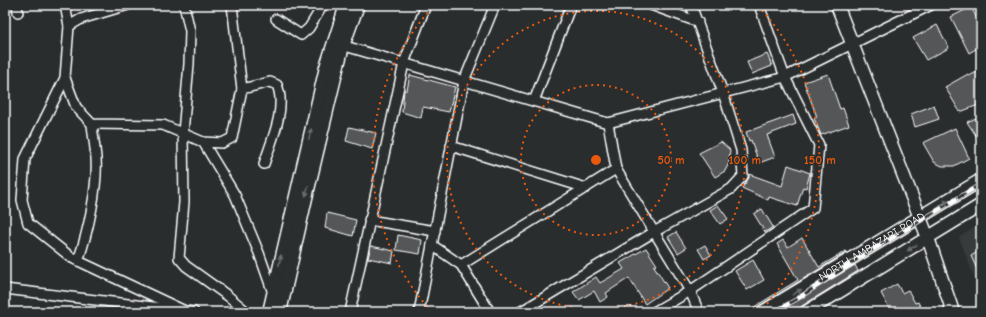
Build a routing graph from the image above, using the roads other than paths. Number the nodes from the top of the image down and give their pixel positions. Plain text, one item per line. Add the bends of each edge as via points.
1 (65, 5) edge
2 (128, 5) edge
3 (184, 5) edge
4 (232, 5) edge
5 (323, 5) edge
6 (346, 5) edge
7 (358, 5) edge
8 (426, 5) edge
9 (494, 5) edge
10 (571, 5) edge
11 (651, 5) edge
12 (691, 5) edge
13 (759, 5) edge
14 (837, 5) edge
15 (930, 5) edge
16 (276, 19) dead end
17 (698, 22) junction
18 (69, 26) junction
19 (338, 44) junction
20 (852, 44) junction
21 (404, 63) junction
22 (785, 77) junction
23 (66, 78) junction
24 (464, 80) junction
25 (242, 89) junction
26 (723, 93) junction
27 (534, 101) junction
28 (608, 123) junction
29 (92, 124) junction
30 (183, 133) junction
31 (203, 142) junction
32 (451, 146) junction
33 (264, 164) dead end
34 (616, 170) junction
35 (981, 180) edge
36 (586, 188) junction
37 (981, 205) edge
38 (919, 217) junction
39 (369, 220) junction
40 (434, 232) junction
41 (654, 232) junction
42 (928, 238) junction
43 (432, 245) junction
44 (78, 261) junction
45 (461, 265) junction
46 (5, 289) edge
47 (690, 291) junction
48 (273, 293) junction
49 (185, 311) edge
50 (194, 312) edge
51 (247, 312) edge
52 (269, 312) edge
53 (280, 312) edge
54 (350, 312) edge
55 (419, 312) edge
56 (490, 312) edge
57 (520, 312) edge
58 (654, 312) edge
59 (699, 312) edge
60 (763, 312) edge
61 (806, 312) edge
62 (953, 312) edge

1 - 18 street
2 - 18 street via 81,19
3 - 30 street via 190,31
4 - 25 street
5 - 16 street via 310,28 301,35
6 - 19 street
7 - 19 street
8 - 21 street
9 - 24 street
10 - 27 street
11 - 17 street
12 - 17 street
13 - 22 street
14 - 20 street
15 - 20 street
17 - 26 street
18 - 23 street
19 - 21 street
48 -> 19 street via 326,67
19 -> 53 street
20 - 22 street
20 - 38 street
21 - 24 street
21 - 39 street
22 - 26 street
22 - 47 street via 818,145 813,208
23 - 29 street via 76,107
23 - 44 street via 25,159 22,200 28,223
24 - 27 street
24 - 32 street
25 - 31 street via 232,138 222,142
25 - 33 street via 270,82 277,85 279,90 279,118
26 - 28 street
26 - 41 street via 741,150 743,176 731,189
27 - 28 street
28 - 34 street
29 - 30 street via 163,125
29 - 44 street via 96,159 95,184 86,237
30 - 31 street
30 - 51 street via 184,202 180,258 186,266
31 - 48 street via 235,195
32 - 36 street
32 - 40 street
34 - 36 street
34 - 41 street
38 -> 35 street, NORTH AMBAZARI ROAD
36 - 45 street
37 - 42 street, NORTH AMBAZARI ROAD
38 - 42 street
60 -> 38 street, NORTH AMBAZARI ROAD
39 - 40 street
39 - 54 street
40 - 43 street
41 - 47 street
41 - 57 street
42 -> 61 street, NORTH AMBAZARI ROAD
42 - 62 street
43 - 45 street
43 - 55 street
44 - 49 street
45 - 56 street
46 - 49 street
47 - 58 street
47 - 59 street
48 - 52 street
49 - 50 street

